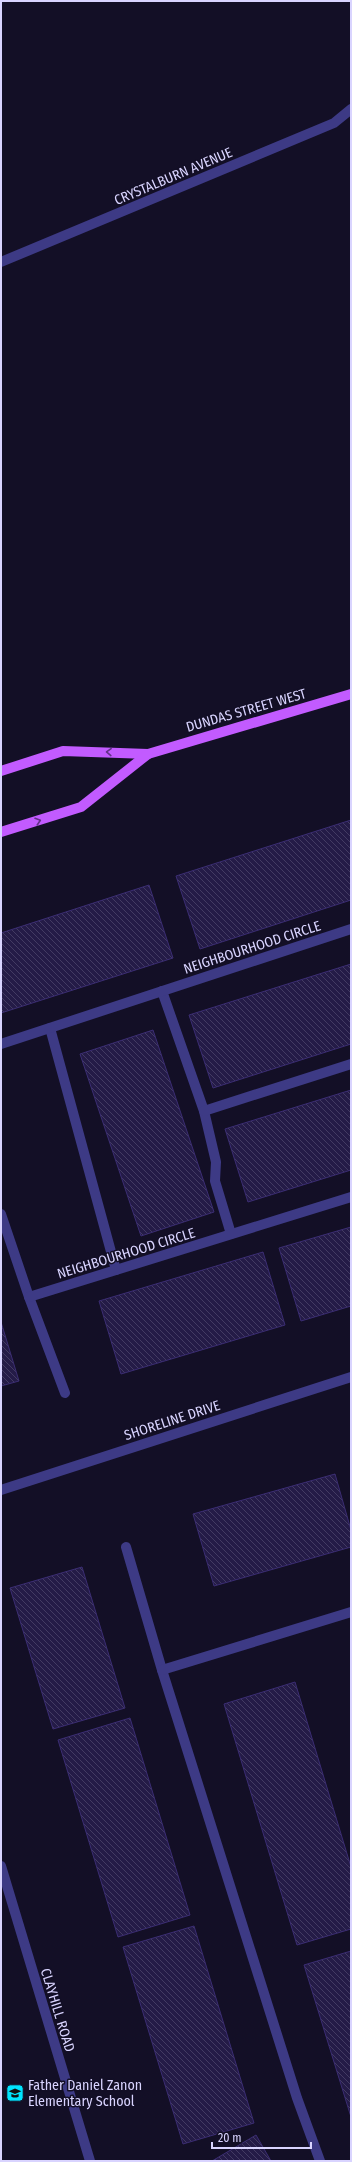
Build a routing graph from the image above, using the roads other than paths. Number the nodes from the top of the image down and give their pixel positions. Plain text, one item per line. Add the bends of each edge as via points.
1 (351, 109) edge
2 (1, 262) edge
3 (351, 694) edge
4 (148, 754) junction
5 (1, 771) edge
6 (1, 832) edge
7 (351, 929) edge
8 (162, 991) junction
9 (50, 1028) junction
10 (1, 1044) edge
11 (351, 1064) edge
12 (204, 1111) junction
13 (351, 1197) edge
14 (1, 1214) edge
15 (231, 1234) junction
16 (116, 1270) junction
17 (29, 1297) junction
18 (351, 1378) edge
19 (65, 1393) dead end
20 (1, 1490) edge
21 (126, 1548) dead end
22 (351, 1612) edge
23 (162, 1670) junction
24 (1, 1866) edge
25 (90, 2161) edge
26 (320, 2161) edge

1 - 2 street, CRYSTALBURN AVENUE via 334,123
3 - 4 main road, DUNDAS STREET WEST
4 -> 5 main road, DUNDAS STREET WEST via 63,751
6 -> 4 main road, DUNDAS STREET WEST via 80,807
7 - 8 street, NEIGHBOURHOOD CIRCLE
8 - 9 street, NEIGHBOURHOOD CIRCLE
8 - 12 street
9 - 10 street, NEIGHBOURHOOD CIRCLE
9 - 16 street
11 - 12 street
12 - 15 street via 216,1162 215,1181
13 - 15 street, NEIGHBOURHOOD CIRCLE
14 - 17 street
15 - 16 street, NEIGHBOURHOOD CIRCLE
16 - 17 street, NEIGHBOURHOOD CIRCLE
17 - 19 street
18 - 20 street, SHORELINE DRIVE
21 - 23 street
22 - 23 street
23 - 26 street via 297,2098
24 - 25 street, CLAYHILL ROAD

